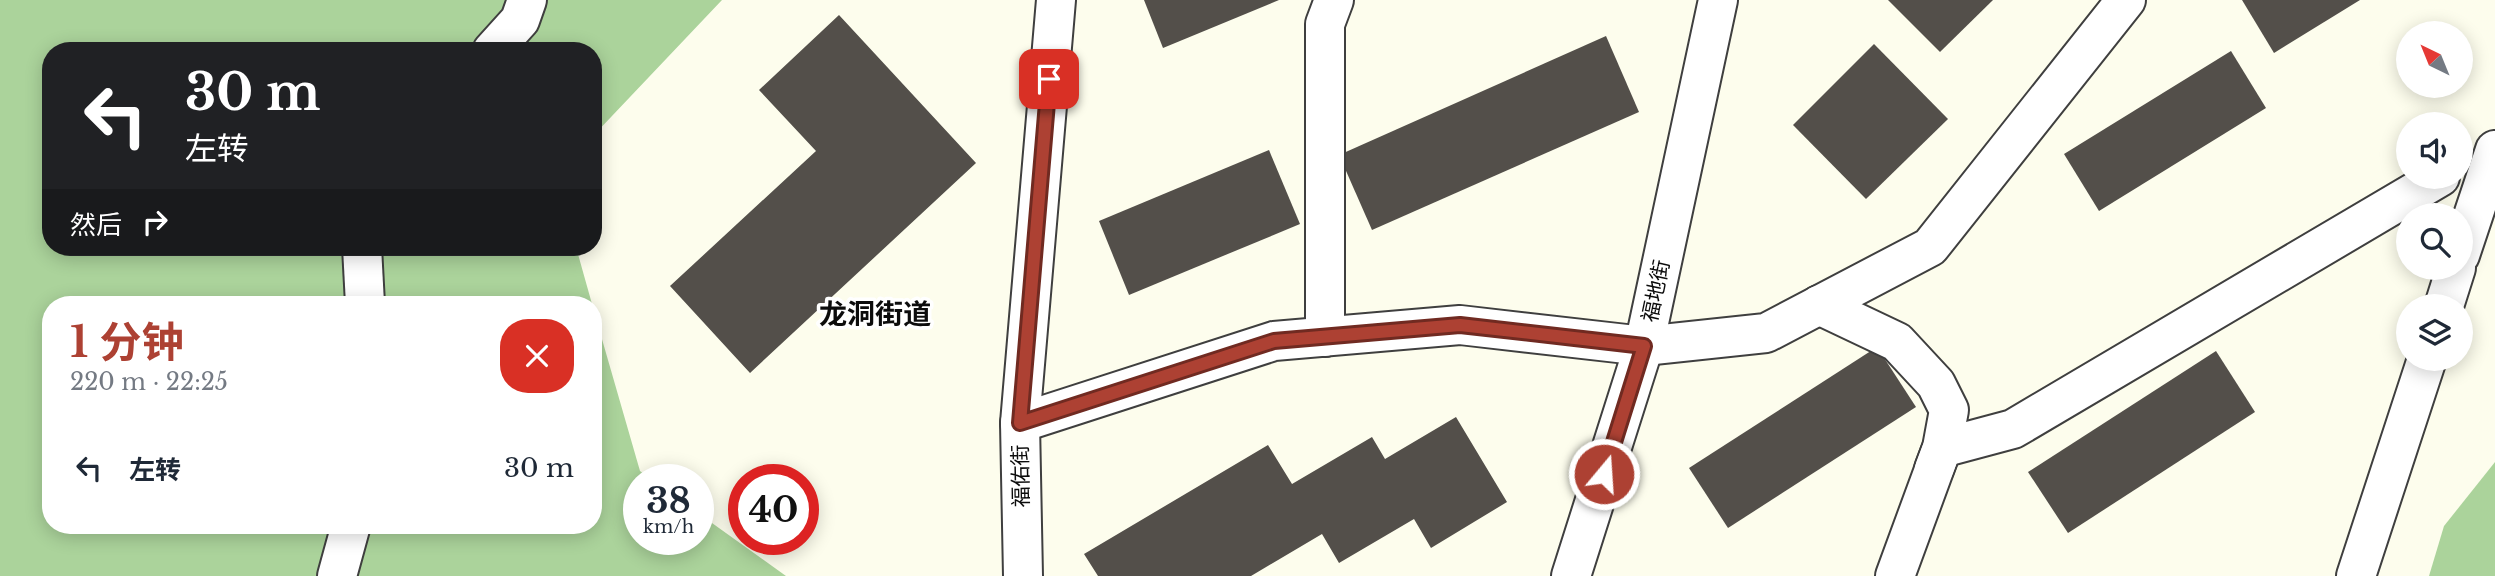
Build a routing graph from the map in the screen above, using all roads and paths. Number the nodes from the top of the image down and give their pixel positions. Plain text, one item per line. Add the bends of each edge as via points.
1 (527, 0) edge
2 (1056, 0) edge
3 (1334, 0) edge
4 (1718, 0) edge
5 (2126, 0) edge
6 (500, 42) edge
7 (2495, 144) edge
8 (2495, 150) edge
9 (2473, 157) edge
10 (2420, 189) edge
11 (2473, 217) edge
12 (362, 256) edge
13 (365, 296) edge
14 (1819, 305) junction
15 (1325, 337) junction
16 (1644, 346) junction
17 (2423, 371) edge
18 (1020, 423) junction
19 (349, 534) edge
20 (337, 576) edge
21 (1023, 576) edge
22 (1571, 576) edge
23 (2356, 576) edge

1 - 6 street via 520,20
2 - 18 street, 福佑街
3 - 15 street via 1325,24
4 - 16 street, 福地街
5 - 14 street via 1930,247
7 - 9 street
8 - 11 street
10 - 14 street via 2013,429 1942,448 1948,410 1936,384 1896,342
12 - 13 street
14 - 16 street via 1766,333
15 - 16 street via 1460,325
15 - 18 street via 1274,341
16 - 22 street, 福地街
17 - 23 street
18 - 21 street, 福佑街
19 - 20 street

